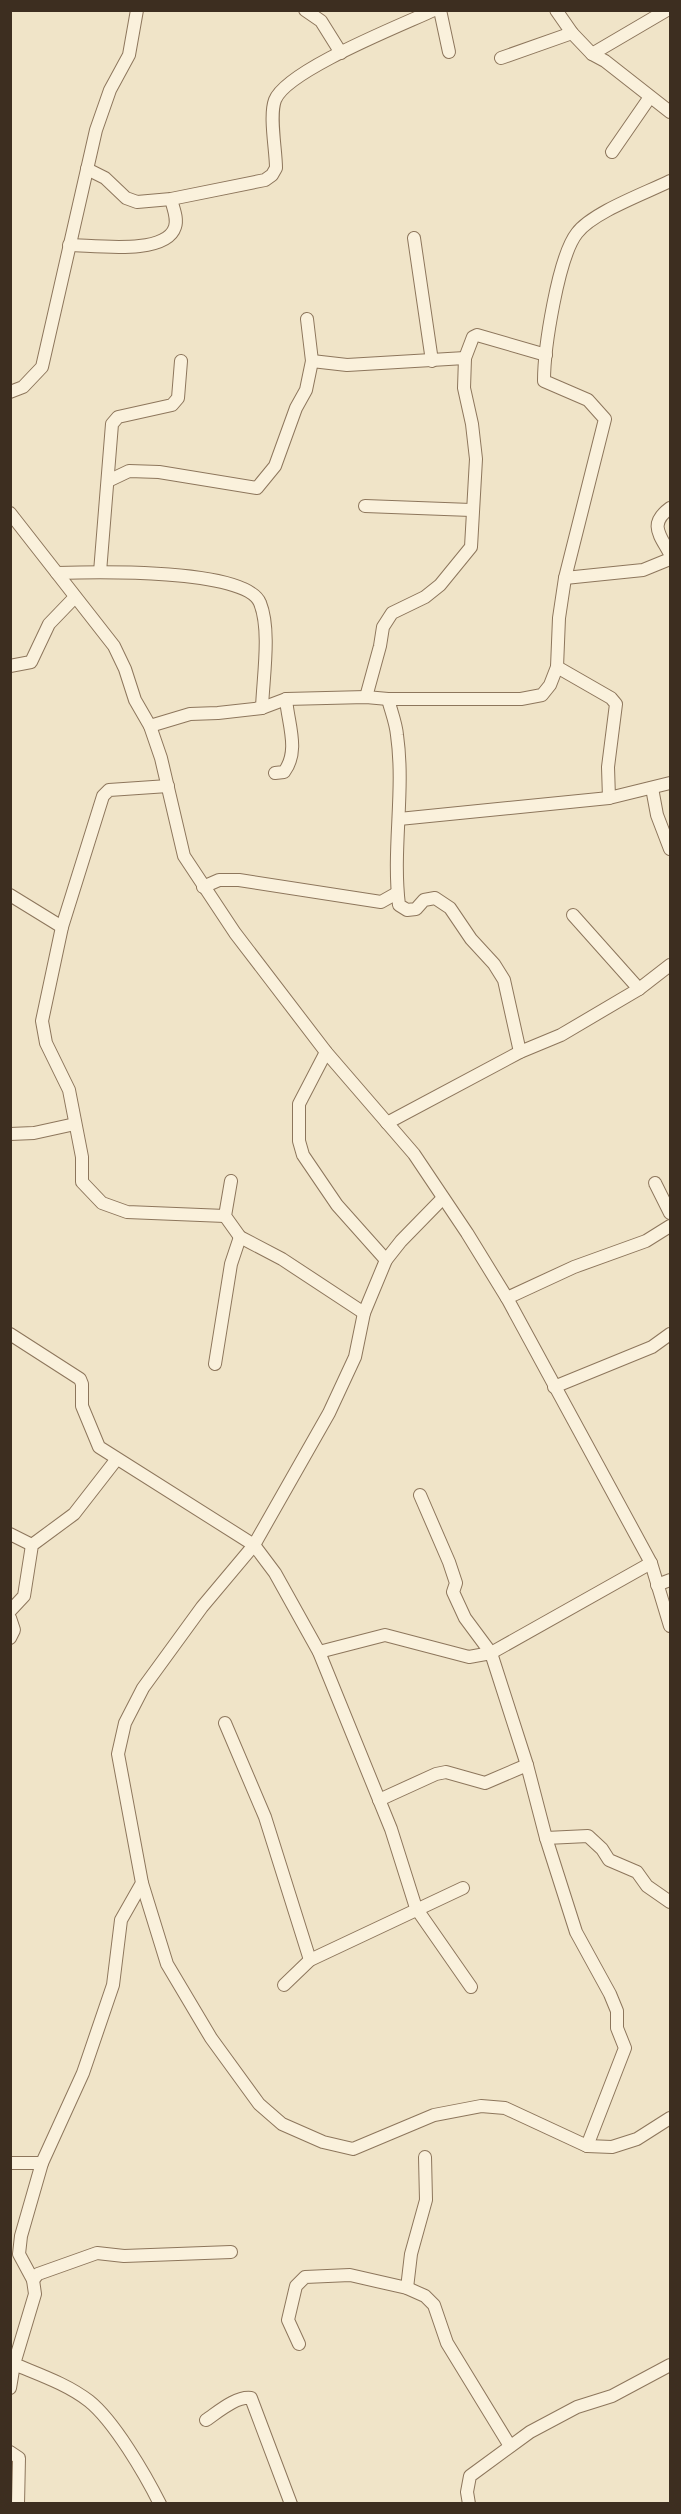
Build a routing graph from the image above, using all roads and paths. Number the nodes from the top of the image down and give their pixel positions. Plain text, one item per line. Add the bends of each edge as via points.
1 (137, 10) edge
2 (305, 10) edge
3 (434, 10) edge
4 (440, 10) edge
5 (556, 10) edge
6 (667, 10) edge
7 (572, 33) junction
8 (341, 52) junction
9 (449, 52) dead end
10 (592, 54) junction
11 (501, 58) dead end
12 (650, 97) junction
13 (670, 112) edge
14 (612, 152) dead end
15 (87, 169) junction
16 (670, 181) edge
17 (171, 199) junction
18 (414, 238) dead end
19 (69, 245) junction
20 (307, 319) dead end
21 (546, 356) junction
22 (465, 358) junction
23 (181, 361) dead end
24 (312, 361) junction
25 (432, 361) junction
26 (10, 392) edge
27 (108, 481) junction
28 (365, 506) dead end
29 (670, 508) edge
30 (471, 510) junction
31 (10, 513) edge
32 (670, 554) edge
33 (670, 559) edge
34 (100, 572) junction
35 (57, 573) junction
36 (566, 578) junction
37 (75, 597) junction
38 (10, 666) edge
39 (557, 667) junction
40 (366, 697) junction
41 (286, 699) junction
42 (388, 699) junction
43 (262, 708) junction
44 (150, 726) junction
45 (274, 773) dead end
46 (670, 783) edge
47 (168, 786) junction
48 (652, 788) junction
49 (609, 798) junction
50 (399, 819) junction
51 (670, 849) edge
52 (203, 887) junction
53 (397, 893) junction
54 (10, 895) edge
55 (573, 915) dead end
56 (62, 927) junction
57 (670, 965) edge
58 (639, 989) junction
59 (326, 1052) junction
60 (520, 1052) junction
61 (75, 1124) junction
62 (387, 1124) junction
63 (10, 1134) edge
64 (231, 1181) dead end
65 (654, 1183) dead end
66 (443, 1198) junction
67 (670, 1213) edge
68 (225, 1216) junction
69 (670, 1226) edge
70 (240, 1237) junction
71 (386, 1260) junction
72 (507, 1298) junction
73 (364, 1313) junction
74 (10, 1334) edge
75 (670, 1334) edge
76 (215, 1364) dead end
77 (554, 1386) junction
78 (116, 1460) junction
79 (420, 1495) dead end
80 (10, 1534) edge
81 (32, 1545) junction
82 (254, 1545) junction
83 (651, 1563) junction
84 (670, 1580) edge
85 (657, 1585) junction
86 (10, 1611) edge
87 (10, 1618) edge
88 (670, 1626) edge
89 (10, 1638) edge
90 (319, 1652) junction
91 (491, 1653) junction
92 (225, 1723) dead end
93 (527, 1765) junction
94 (379, 1800) junction
95 (546, 1838) junction
96 (142, 1883) junction
97 (464, 1888) dead end
98 (670, 1902) edge
99 (416, 1908) junction
100 (310, 1960) junction
101 (284, 1985) dead end
102 (471, 1987) dead end
103 (670, 2118) edge
104 (587, 2146) junction
105 (425, 2157) dead end
106 (10, 2163) edge
107 (42, 2163) junction
108 (231, 2252) dead end
109 (33, 2280) junction
110 (407, 2288) junction
111 (299, 2344) dead end
112 (14, 2364) junction
113 (670, 2365) edge
114 (10, 2388) edge
115 (206, 2420) dead end
116 (510, 2446) junction
117 (10, 2452) edge
118 (18, 2504) edge
119 (160, 2504) edge
120 (291, 2504) edge
121 (469, 2504) edge

1 - 15 street via 129,55 110,90
2 - 8 street via 321,21
3 - 8 street
4 - 9 street
5 - 7 street
6 - 10 street
7 - 10 street
7 - 11 street
8 - 17 street via 298,76 275,99 273,176
10 - 12 street
12 - 13 street
12 - 14 street
15 - 17 street via 137,202
15 - 19 street
16 - 21 street via 605,212 578,231 569,246 554,297
17 - 19 street via 175,228 163,239 132,248
18 - 25 street
19 - 26 street via 42,368 23,387
20 - 24 street
21 - 22 street via 477,335
21 - 36 street via 544,381 588,400 605,419
22 - 25 street
22 - 30 street via 464,388 476,459
23 - 27 street via 178,398 172,405 117,417 112,424
24 - 25 street via 347,365
24 - 27 street via 306,390 275,466 257,488 159,472 129,471
27 - 34 street
28 - 30 street
29 - 32 street via 656,529
30 - 40 street via 471,547 459,565 425,597 392,613 383,627
31 - 35 street
33 - 36 street via 643,570
34 - 35 street
34 - 43 street via 210,579 251,591 260,601 264,624
35 - 37 street
36 - 39 street
37 - 38 street via 49,624 31,662
37 - 44 street via 114,646 135,700
39 - 42 street via 542,695 521,699
39 - 49 street via 616,704 608,766
40 - 41 street
40 - 42 street
41 - 43 street
41 - 45 street via 293,753 284,772
42 - 50 street via 397,735
43 - 44 street via 190,714
44 - 47 street
46 - 48 street
47 - 52 street via 184,856
47 - 56 street via 109,790 103,796
48 - 49 street
48 - 51 street
49 - 50 street
50 - 53 street
52 - 53 street via 219,880 239,880 381,902
52 - 59 street
53 - 60 street via 399,905 407,910 435,898 450,908 494,964 504,980
54 - 56 street
55 - 58 street
56 - 61 street via 42,1021 46,1043 69,1090
57 - 58 street
58 - 60 street via 561,1035
59 - 62 street
59 - 71 street via 299,1104 303,1155 337,1205
60 - 62 street
61 - 63 street
61 - 68 street via 82,1182 102,1203 127,1212
62 - 66 street via 414,1154
64 - 68 street
65 - 67 street
66 - 71 street
66 - 72 street
68 - 70 street
69 - 72 street via 646,1241 574,1267
70 - 73 street via 282,1259
70 - 76 street via 231,1264
71 - 73 street
72 - 77 street
73 - 82 street via 355,1358 329,1413
74 - 78 street via 80,1379 82,1406 95,1441
75 - 77 street via 652,1347
77 - 83 street
78 - 81 street via 74,1514
78 - 82 street
79 - 91 street via 456,1583 453,1592 465,1618
80 - 81 street
81 - 86 street via 24,1596
82 - 90 street via 275,1573
82 - 96 street via 156,1670 125,1723 118,1754
83 - 85 street
83 - 91 street
84 - 85 street
85 - 88 street
87 - 89 street via 14,1630
90 - 91 street via 384,1635 469,1657
90 - 94 street
91 - 93 street
92 - 100 street via 265,1817
93 - 94 street via 485,1783 446,1772 436,1774
93 - 95 street
94 - 99 street
95 - 98 street via 588,1836 609,1860 637,1872 646,1886
95 - 104 street via 576,1932 617,2011 617,2028 625,2048
96 - 104 street via 167,1964 211,2038 259,2104 282,2124 323,2142 353,2149 434,2115 481,2106 505,2108
96 - 107 street via 121,1920 114,1985 90,2054
97 - 99 street
99 - 100 street
99 - 102 street
100 - 101 street
103 - 104 street via 620,2145
105 - 110 street via 426,2200 411,2254
106 - 107 street
107 - 109 street via 19,2254
108 - 109 street via 124,2256 97,2253 38,2274
109 - 112 street via 35,2294
110 - 111 street via 350,2275 305,2277 296,2286 288,2320
110 - 116 street via 425,2295 434,2305 447,2343
112 - 114 street
112 - 119 street via 70,2389 90,2403 107,2421
113 - 116 street via 612,2396 577,2407
115 - 120 street via 234,2402 251,2398
116 - 121 street via 470,2476
117 - 118 street via 19,2458

